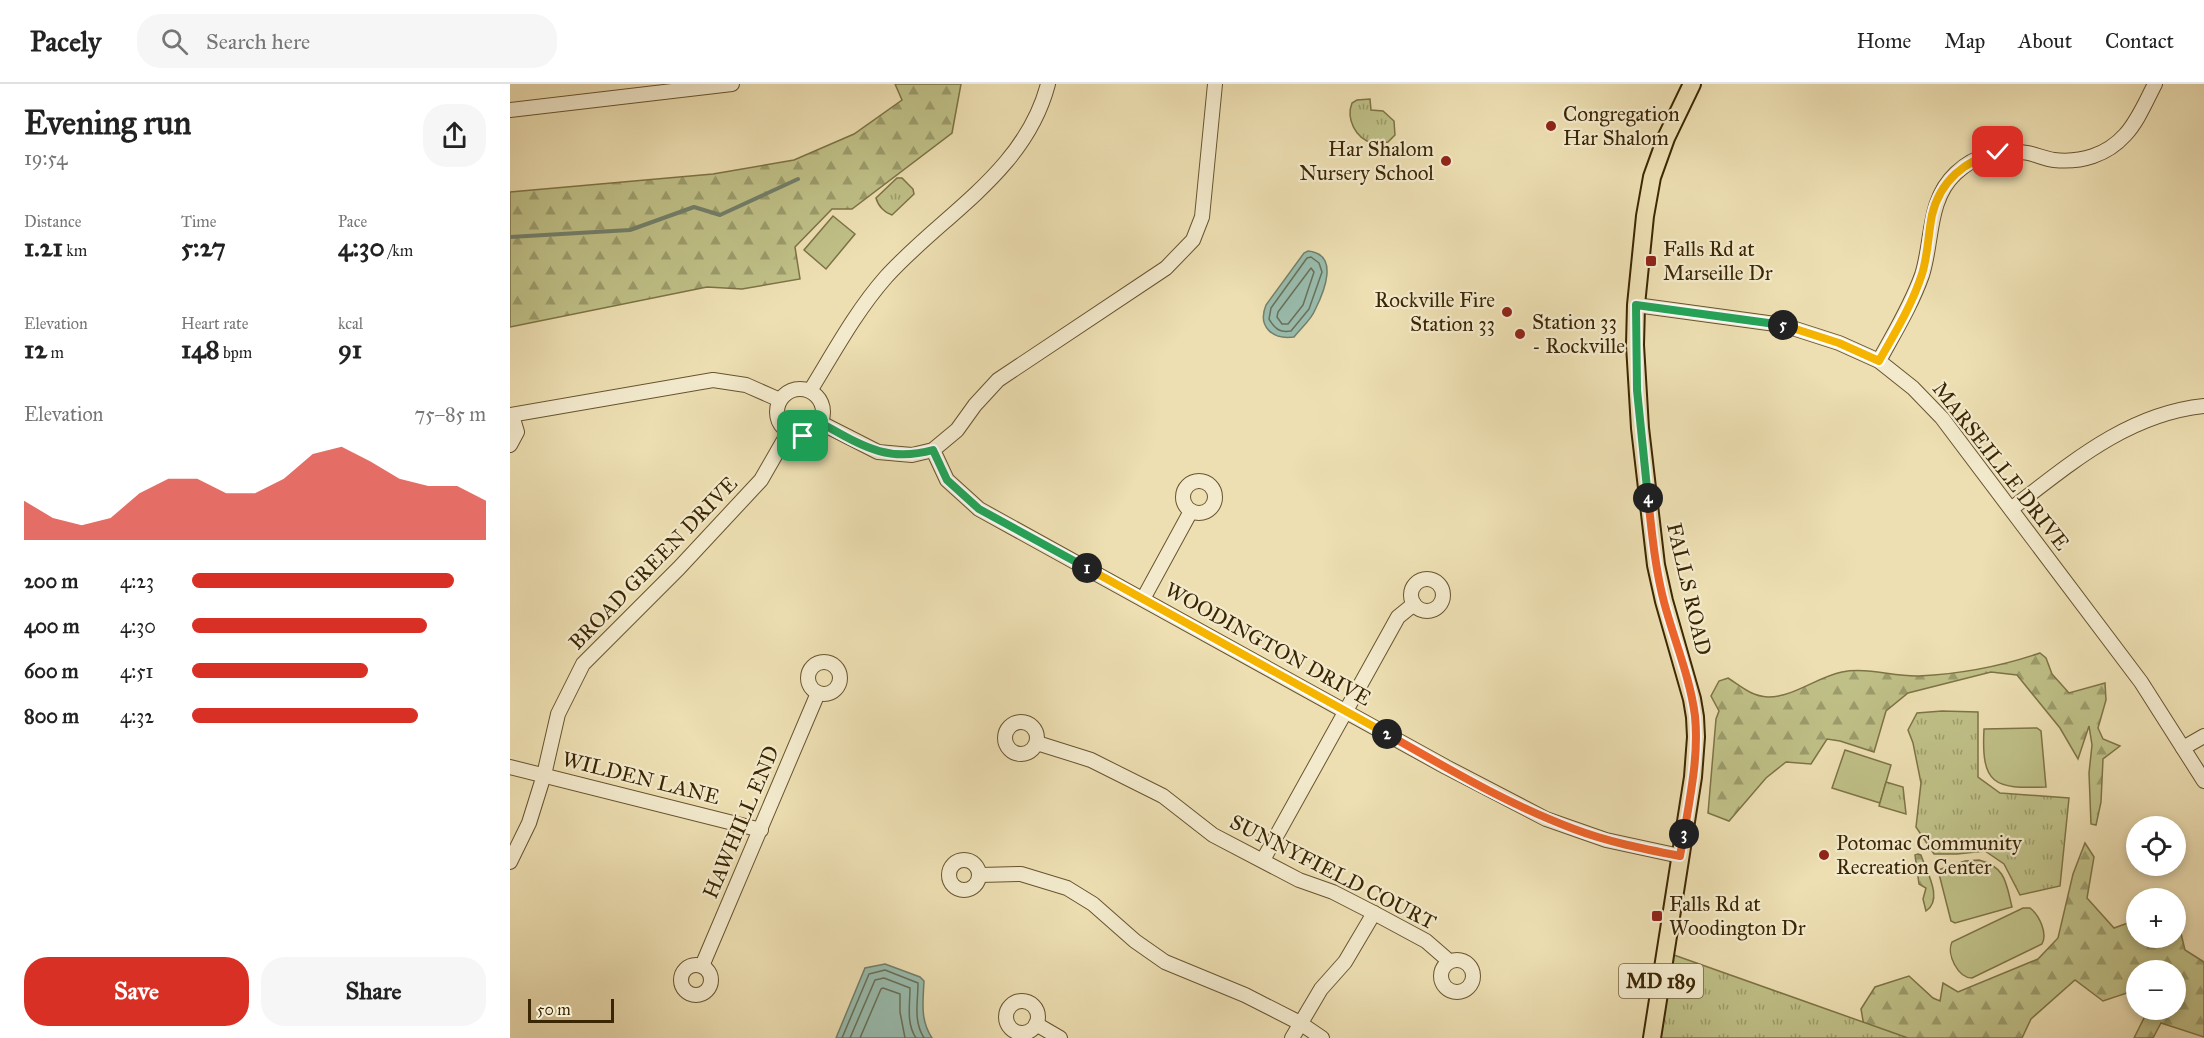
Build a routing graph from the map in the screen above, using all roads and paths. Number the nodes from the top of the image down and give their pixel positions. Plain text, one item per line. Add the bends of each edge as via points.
1 (732, 84) edge
2 (1048, 84) edge
3 (1215, 84) edge
4 (1692, 84) edge
5 (2156, 84) edge
6 (510, 110) edge
7 (1636, 305) junction
8 (1879, 361) junction
9 (810, 391) junction
10 (780, 399) junction
11 (2204, 406) edge
12 (510, 416) edge
13 (821, 423) junction
14 (788, 433) junction
15 (510, 445) edge
16 (933, 450) junction
17 (2011, 509) junction
18 (1191, 511) dead end
19 (1143, 599) junction
20 (1414, 604) dead end
21 (818, 693) dead end
22 (1346, 711) junction
23 (2204, 736) edge
24 (1037, 743) dead end
25 (2183, 748) junction
26 (510, 767) edge
27 (544, 775) junction
28 (2204, 782) edge
29 (761, 830) junction
30 (1680, 856) junction
31 (1263, 860) junction
32 (510, 862) edge
33 (980, 875) dead end
34 (1374, 913) junction
35 (1449, 961) dead end
36 (702, 966) dead end
37 (1300, 1023) junction
38 (1036, 1024) dead end
39 (1060, 1038) edge
40 (1292, 1038) edge
41 (1322, 1038) edge
42 (1652, 1038) edge

1 - 6 street
2 - 9 street via 1028,133 1007,162 886,277
3 - 16 street via 1203,211 1193,240 1166,268 998,380 957,430
4 - 7 main road, FALLS ROAD / MD 189 via 1652,177
5 - 8 street via 2133,125 2104,152 2066,161 1998,152 1974,159 1957,171 1935,205 1927,255 1911,304
7 - 8 street, MARSEILLE DRIVE via 1783,325
7 - 30 main road, FALLS ROAD / MD 189 via 1637,390 1651,530 1664,601 1695,717 1693,777
8 - 17 street, MARSEILLE DRIVE via 1942,418
9 - 10 street via 794,389
9 - 13 street via 823,408
10 - 12 street via 746,385 713,381
10 - 14 street via 776,414
11 - 17 street via 2126,428 2086,452
12 - 15 street via 517,432
13 - 14 street via 810,434
13 - 16 street via 878,452 912,455
14 - 27 street, BROAD GREEN DRIVE via 761,480 583,664 558,714
16 - 19 street, WOODINGTON DRIVE via 947,480 979,509
17 - 25 street, MARSEILLE DRIVE via 2141,682
18 - 19 street
19 - 22 street, WOODINGTON DRIVE
20 - 22 street via 1398,617
21 - 29 street, HAWHILL END
22 - 30 street, WOODINGTON DRIVE via 1546,819 1606,840
22 - 31 street
23 - 25 street
24 - 31 street, SUNNYFIELD COURT via 1091,760 1163,796 1213,835
25 - 28 street, MARSEILLE DRIVE
26 - 27 street, WILDEN LANE
27 - 29 street, WILDEN LANE
27 - 32 street, BROAD GREEN DRIVE via 529,823
29 - 36 street, HAWHILL END
30 - 42 main road, FALLS ROAD / MD 189
31 - 34 street, SUNNYFIELD COURT
33 - 37 street via 1021,874 1067,888 1165,962
34 - 35 street, SUNNYFIELD COURT via 1426,941
34 - 37 street via 1345,962 1321,989
37 - 40 street
37 - 41 street
38 - 39 street

